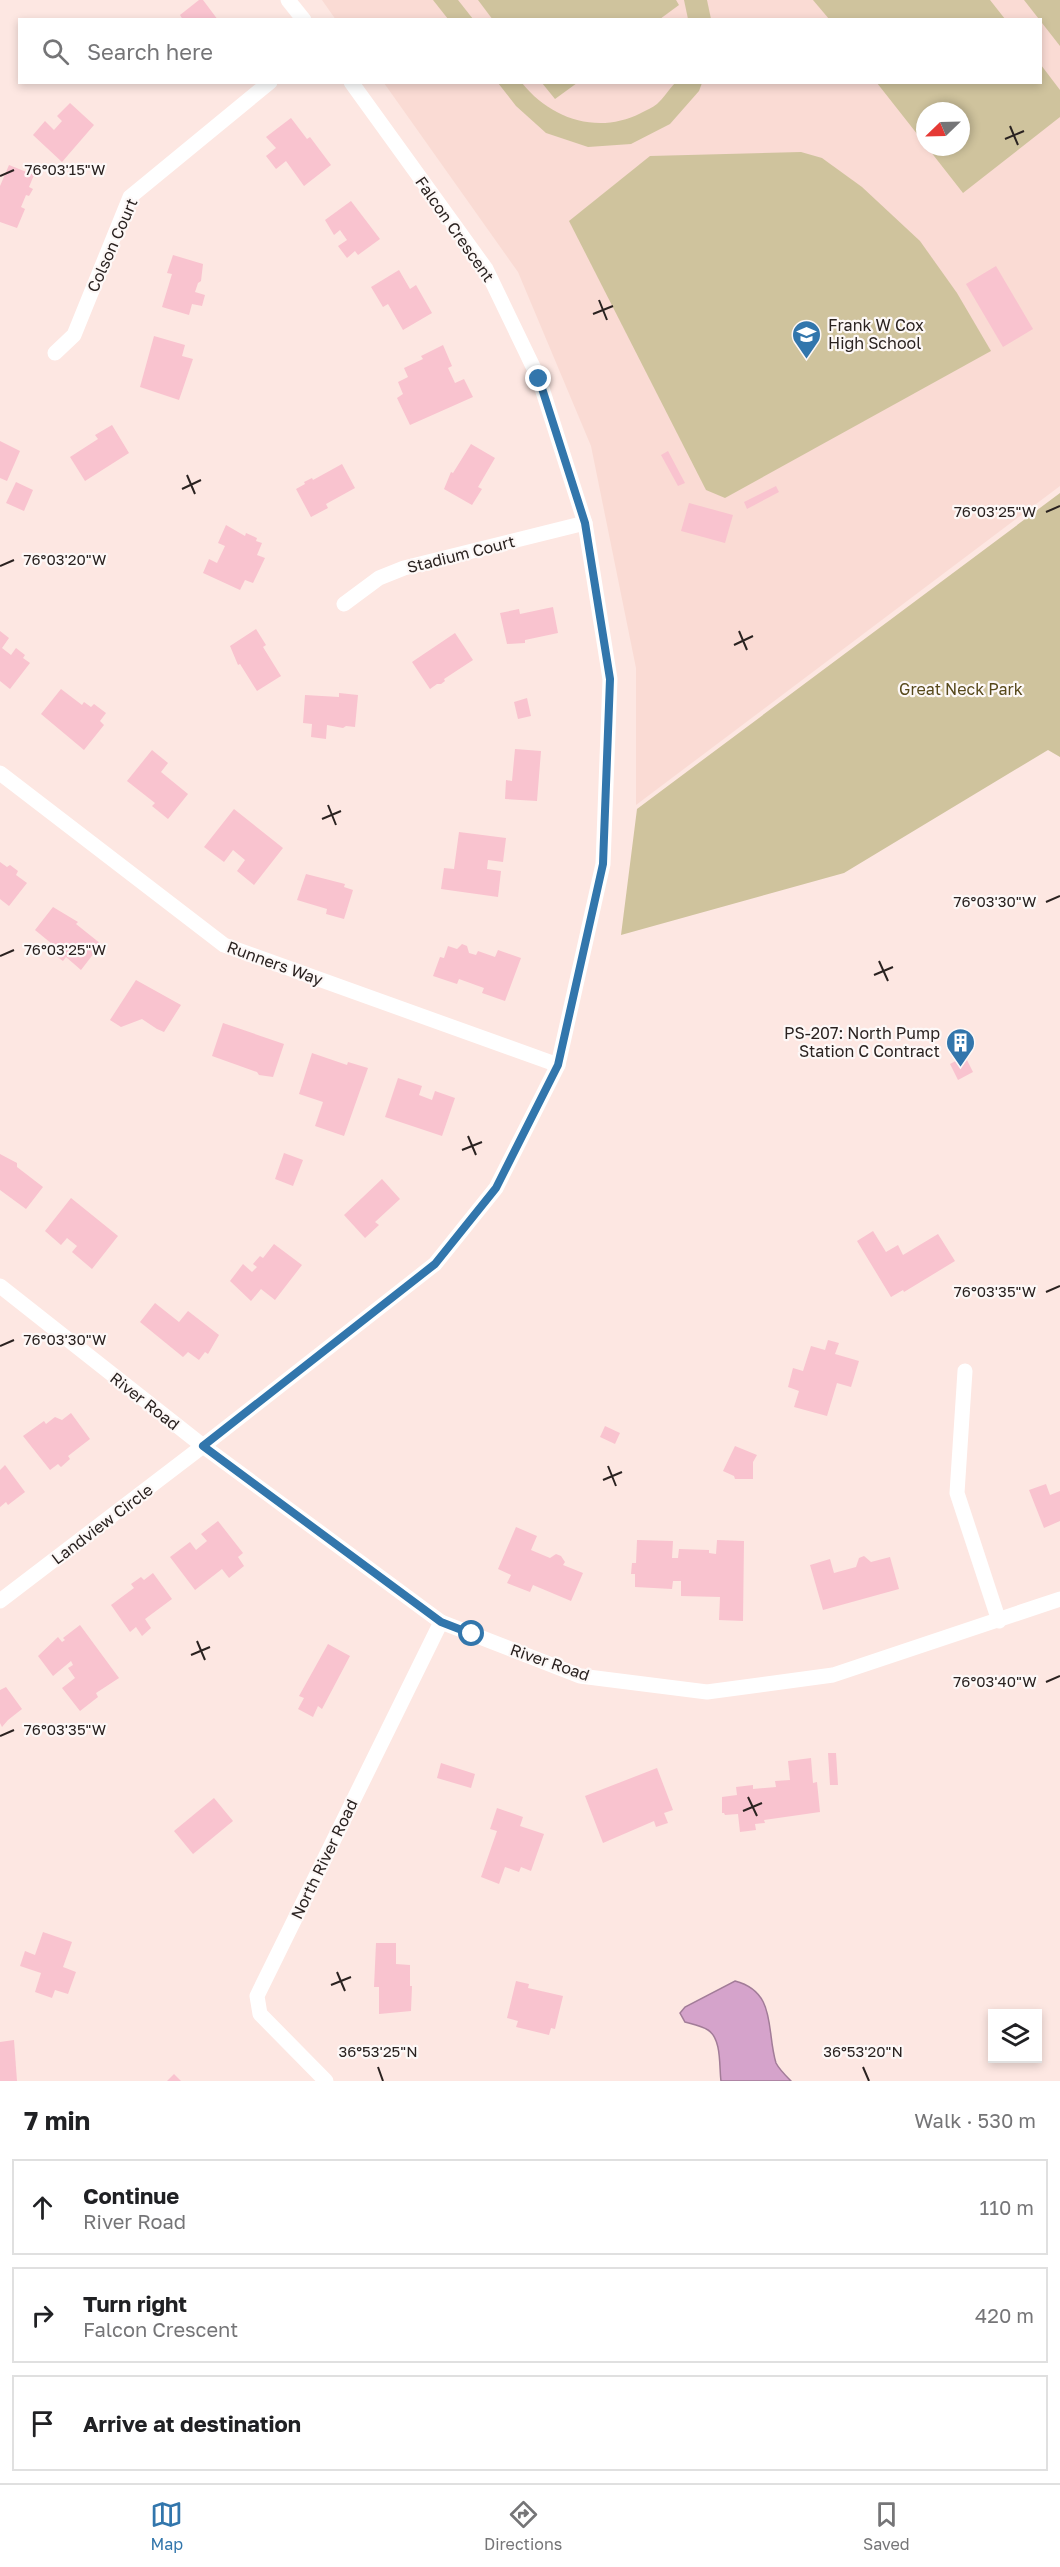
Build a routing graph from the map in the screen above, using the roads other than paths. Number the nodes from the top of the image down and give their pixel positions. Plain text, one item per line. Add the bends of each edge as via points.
1 (288, 0) edge
2 (302, 18) edge
3 (268, 84) edge
4 (352, 84) edge
5 (55, 352) dead end
6 (585, 523) junction
7 (344, 604) dead end
8 (0, 773) edge
9 (558, 1065) junction
10 (0, 1286) edge
11 (965, 1371) dead end
12 (203, 1446) junction
13 (1060, 1599) edge
14 (0, 1601) edge
15 (999, 1621) junction
16 (441, 1622) junction
17 (326, 2081) edge

1 - 2 street
3 - 5 street, Colson Court via 130,197 74,335
4 - 6 street, Falcon Crescent via 486,269 539,379
6 - 7 street, Stadium Court via 404,568 380,578
6 - 9 street, Falcon Crescent via 610,679 603,864
8 - 9 street, Runners Way via 224,945
9 - 12 street, Falcon Crescent via 496,1188 435,1264
10 - 12 street, River Road
11 - 15 street via 957,1493
12 - 14 street, Landview Circle
12 - 16 street, River Road
13 - 15 street, River Road
15 - 16 street, River Road via 833,1675 707,1692 580,1676
16 - 17 street, North River Road via 257,1996 260,2014

